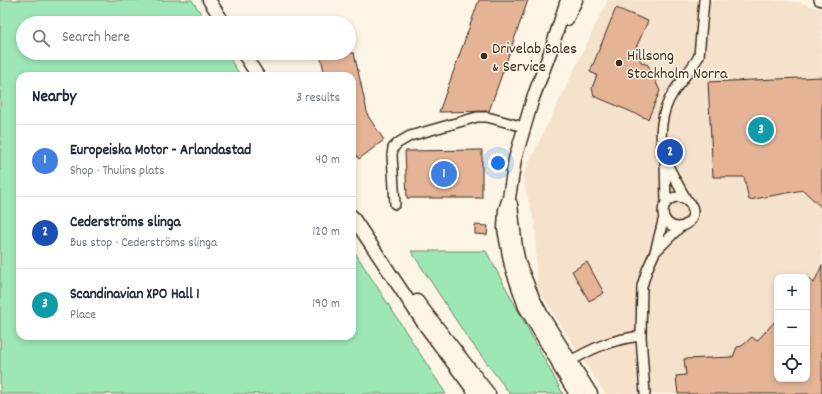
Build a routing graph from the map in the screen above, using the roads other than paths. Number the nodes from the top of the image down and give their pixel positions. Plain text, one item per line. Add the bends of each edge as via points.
1 (209, 0) edge
2 (566, 0) edge
3 (576, 0) edge
4 (704, 0) edge
5 (219, 16) edge
6 (551, 50) junction
7 (248, 60) edge
8 (255, 72) edge
9 (524, 127) junction
10 (665, 158) junction
11 (686, 199) junction
12 (666, 203) junction
13 (395, 204) dead end
14 (664, 217) junction
15 (356, 221) edge
16 (680, 227) junction
17 (364, 232) junction
18 (655, 252) junction
19 (642, 336) junction
20 (565, 363) junction
21 (476, 394) edge
22 (488, 394) edge
23 (577, 394) edge
24 (591, 394) edge
25 (645, 394) edge

1 - 5 main road
2 - 6 main road
3 - 6 main road
4 - 10 street via 699,56 672,94 664,114 661,134
6 - 9 main road
7 - 8 main road
9 - 13 street via 487,117 477,117 410,136 398,143 393,148 392,155
9 - 20 main road via 515,159 504,229 511,266 525,306
10 - 11 street
10 - 12 street
11 - 12 street via 675,198
11 - 16 street via 690,203 693,215 686,225
12 - 14 street
14 - 16 street via 670,224
14 - 18 street
15 - 17 main road
16 - 18 street
17 - 21 main road via 426,327
17 - 22 main road
18 - 19 street via 642,286
19 - 20 street via 604,343
19 - 25 street
20 - 23 highway
20 - 24 main road

